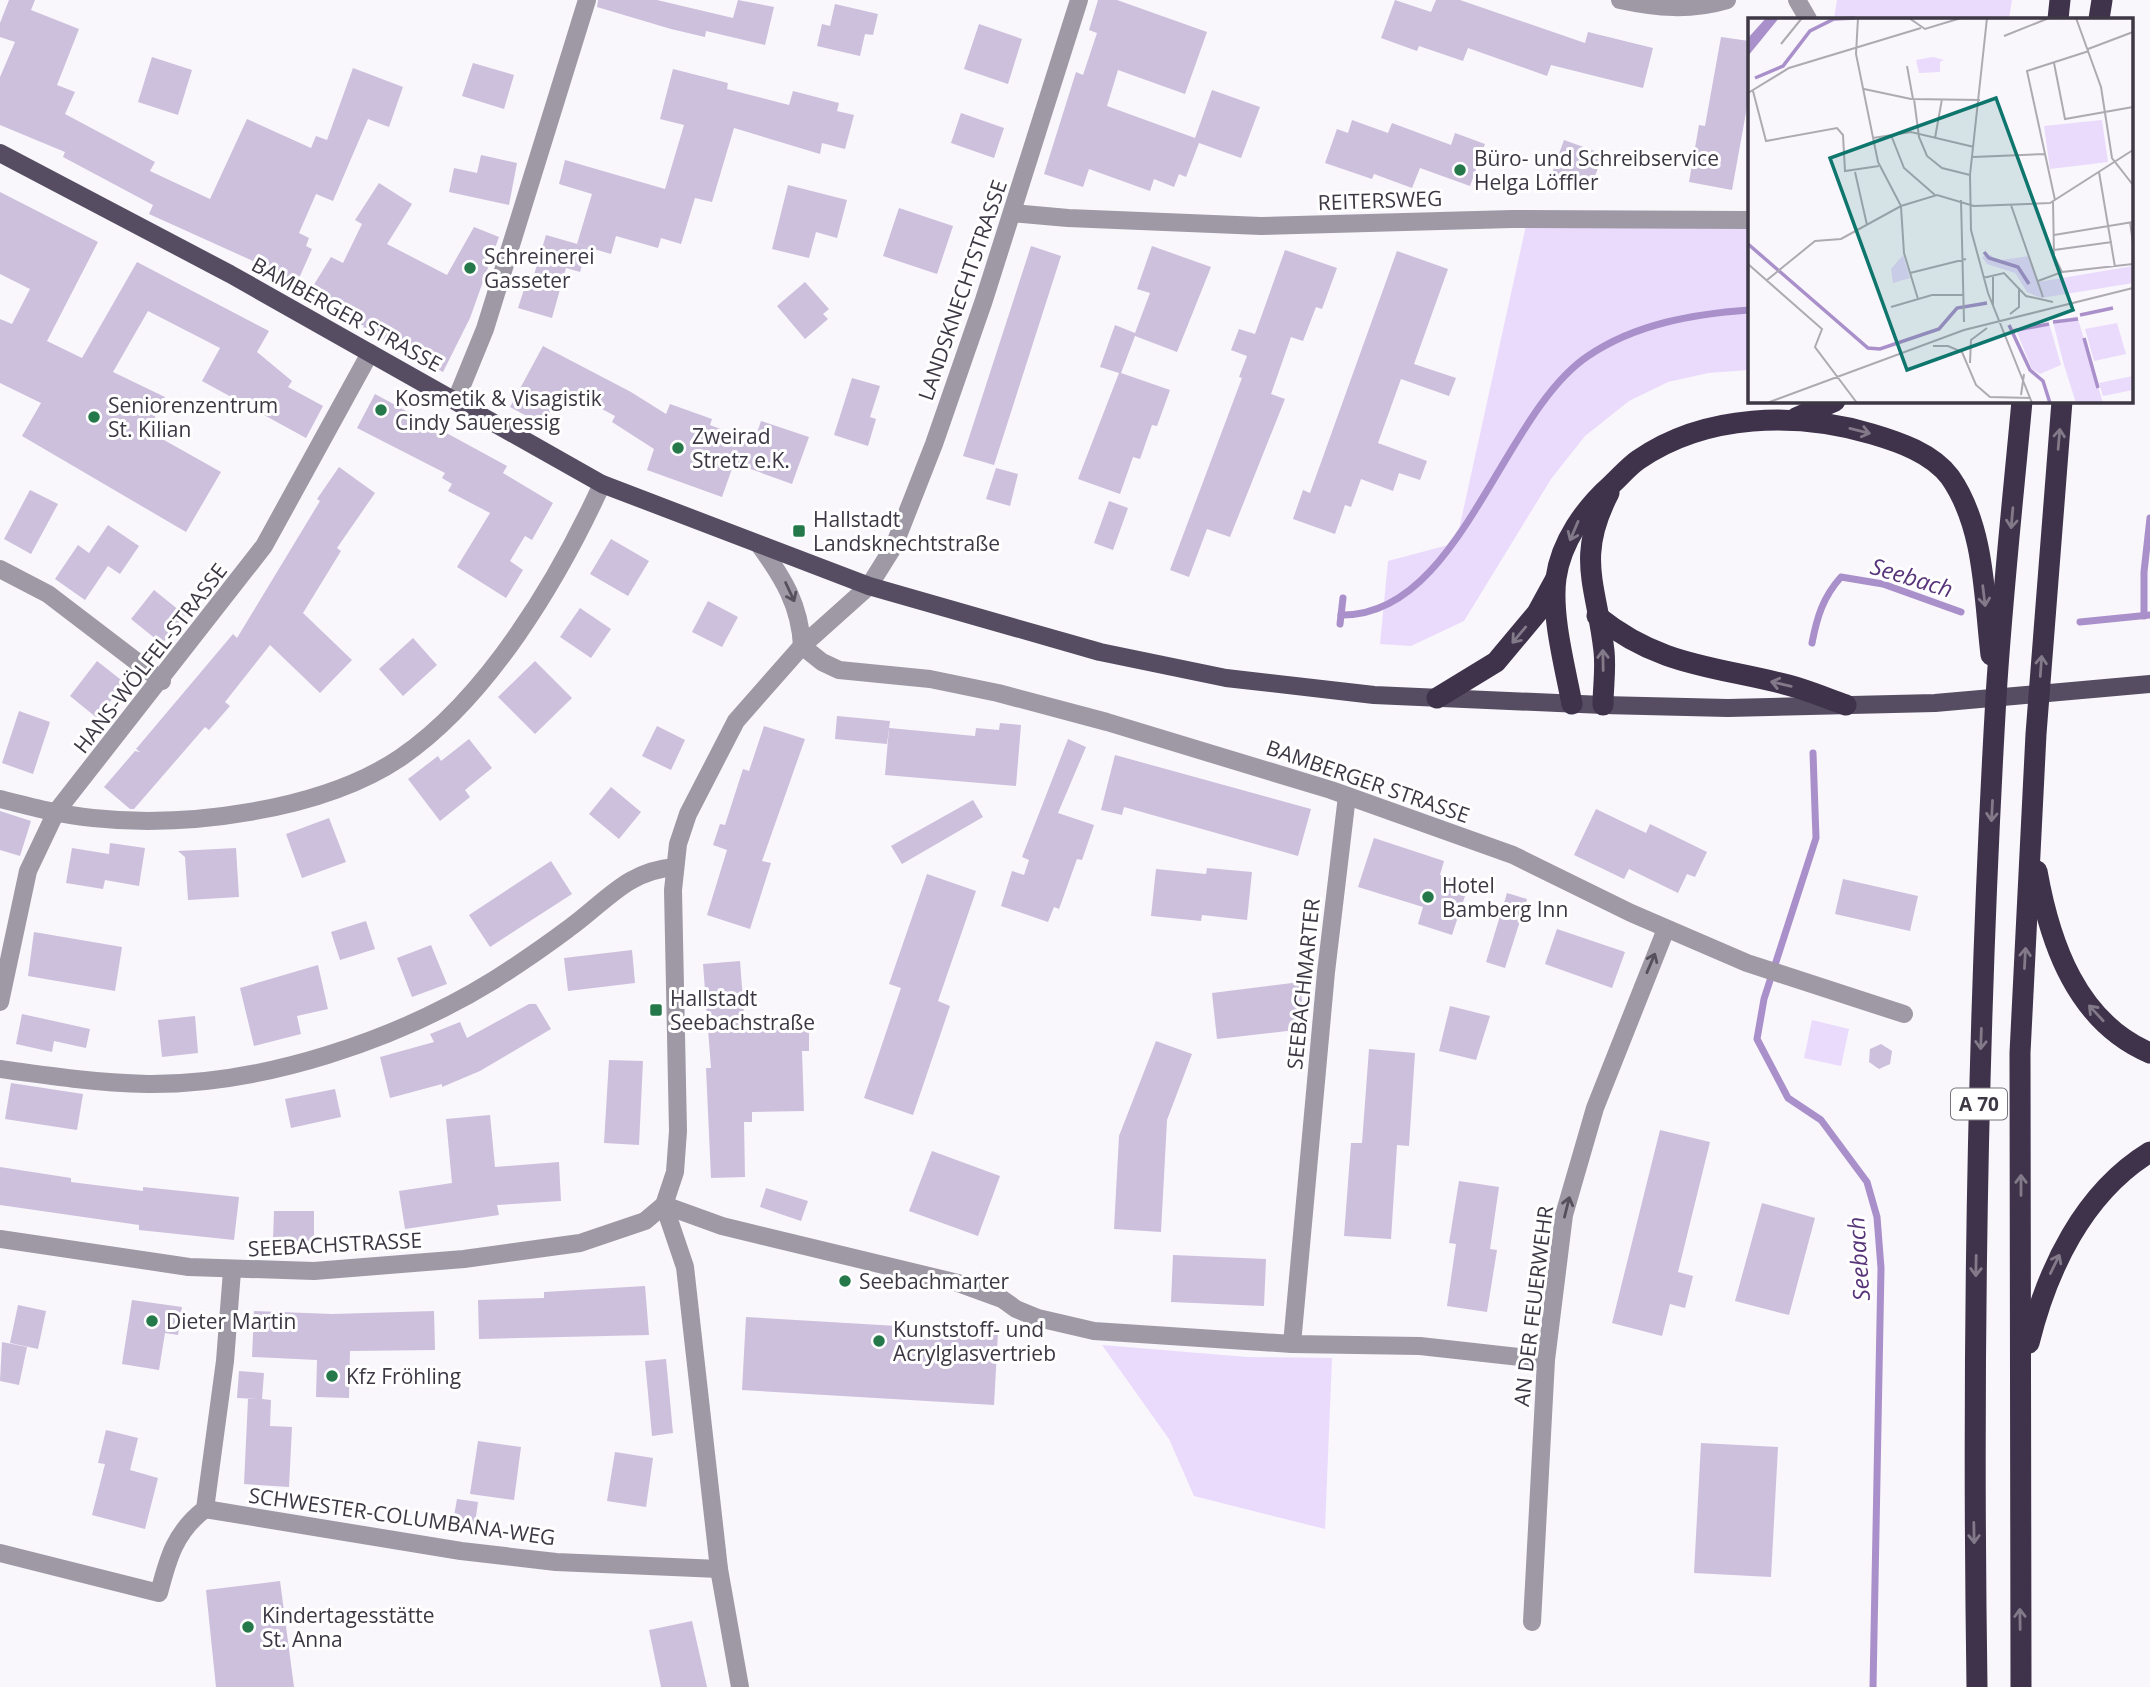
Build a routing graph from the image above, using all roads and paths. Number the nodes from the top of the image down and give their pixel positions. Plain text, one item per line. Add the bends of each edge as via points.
1 (587, 0) edge
2 (1079, 0) edge
3 (1620, 0) edge
4 (1727, 0) edge
5 (1797, 0) edge
6 (2102, 0) edge
7 (1807, 18) edge
8 (2099, 18) edge
9 (0, 153) edge
10 (1012, 213) junction
11 (1748, 220) edge
12 (370, 353) junction
13 (456, 400) junction
14 (1833, 402) edge
15 (2022, 402) edge
16 (2062, 402) edge
17 (1793, 419) junction
18 (1617, 479) junction
19 (602, 484) junction
20 (760, 546) junction
21 (0, 569) edge
22 (1556, 578) junction
23 (869, 586) junction
24 (1597, 616) junction
25 (802, 646) junction
26 (162, 681) junction
27 (2150, 684) edge
28 (1437, 698) junction
29 (1996, 699) junction
30 (1572, 704) junction
31 (1603, 705) junction
32 (1846, 705) junction
33 (1346, 796) junction
34 (0, 799) edge
35 (56, 813) junction
36 (2030, 831) junction
37 (676, 867) junction
38 (1666, 929) junction
39 (0, 1002) edge
40 (1904, 1014) dead end
41 (2150, 1053) edge
42 (0, 1069) edge
43 (2150, 1152) edge
44 (664, 1205) junction
45 (0, 1239) edge
46 (232, 1270) junction
47 (1292, 1344) junction
48 (1546, 1360) junction
49 (2021, 1376) junction
50 (205, 1509) junction
51 (0, 1553) edge
52 (719, 1569) junction
53 (1532, 1622) dead end
54 (740, 1687) edge
55 (1977, 1687) edge
56 (2021, 1687) edge

1 - 13 street via 485,329
2 - 10 street, LANDSKNECHTSTRASSE
3 - 4 street via 1701,8
5 - 7 street
6 - 8 highway
9 - 12 main road, BAMBERGER STRASSE
10 - 11 street, REITERSWEG via 1261,226 1512,219
10 - 23 street, LANDSKNECHTSTRASSE via 934,444 900,532
12 - 13 main road, BAMBERGER STRASSE
12 - 26 street, HANS-WÖLFEL-STRASSE via 264,547
13 - 19 main road, BAMBERGER STRASSE
14 - 17 highway
15 -> 29 highway, A 70
36 -> 16 highway, A 70
17 - 18 highway via 1709,429 1668,443 1637,460
17 -> 29 highway via 1900,443 1948,474 1974,529
18 -> 22 highway via 1578,521
18 - 24 highway via 1590,544
19 - 20 main road, BAMBERGER STRASSE
19 - 35 street via 553,577 511,642 449,717 400,758 349,786 236,814 147,820
20 - 23 main road, BAMBERGER STRASSE
20 -> 25 street via 794,600
21 - 26 street via 48,594
22 -> 28 highway via 1537,613 1496,662
22 - 30 highway via 1562,654
23 - 25 street
23 - 28 main road, BAMBERGER STRASSE via 1100,652 1226,678
31 -> 24 highway via 1604,652
32 -> 24 highway via 1785,684 1708,669 1648,649
25 - 33 street, BAMBERGER STRASSE via 839,670 930,679 1058,708
25 - 37 street via 736,721 688,814
26 - 35 street, HANS-WÖLFEL-STRASSE
27 - 32 main road, BAMBERGER STRASSE via 1935,703
28 - 30 main road, BAMBERGER STRASSE
29 -> 55 highway, A 70 via 1980,1059 1973,1464
30 - 31 main road, BAMBERGER STRASSE
31 - 32 main road, BAMBERGER STRASSE
33 - 38 street, BAMBERGER STRASSE via 1513,855
33 - 47 street, SEEBACHMARTER
34 - 35 street
35 - 39 street, HANS-WÖLFEL-STRASSE via 28,871
41 -> 36 highway via 2127,1043 2092,1011 2066,972 2042,900
49 -> 36 highway, A 70 via 2020,1054
37 - 42 street via 653,869 627,881 570,928 424,1020 322,1057 205,1080 148,1084
37 - 44 street via 673,942 678,1131 675,1172
38 - 40 street, BAMBERGER STRASSE via 1782,977
48 -> 38 street, AN DER FEUERWEHR via 1564,1215 1595,1108
49 -> 43 highway via 2038,1308 2070,1236 2099,1198
44 - 46 street, SEEBACHSTRASSE via 645,1222 617,1233 521,1252 354,1268
44 - 47 street via 722,1226 958,1283 1038,1318 1072,1326
44 - 52 street via 685,1266
45 - 46 street, SEEBACHSTRASSE
46 - 50 street
47 - 48 street via 1420,1346
48 - 53 street, AN DER FEUERWEHR
56 -> 49 highway, A 70
50 - 51 street via 187,1522 169,1551 159,1593
50 - 52 street, SCHWESTER-COLUMBANA-WEG via 461,1551 556,1562
52 - 54 street

